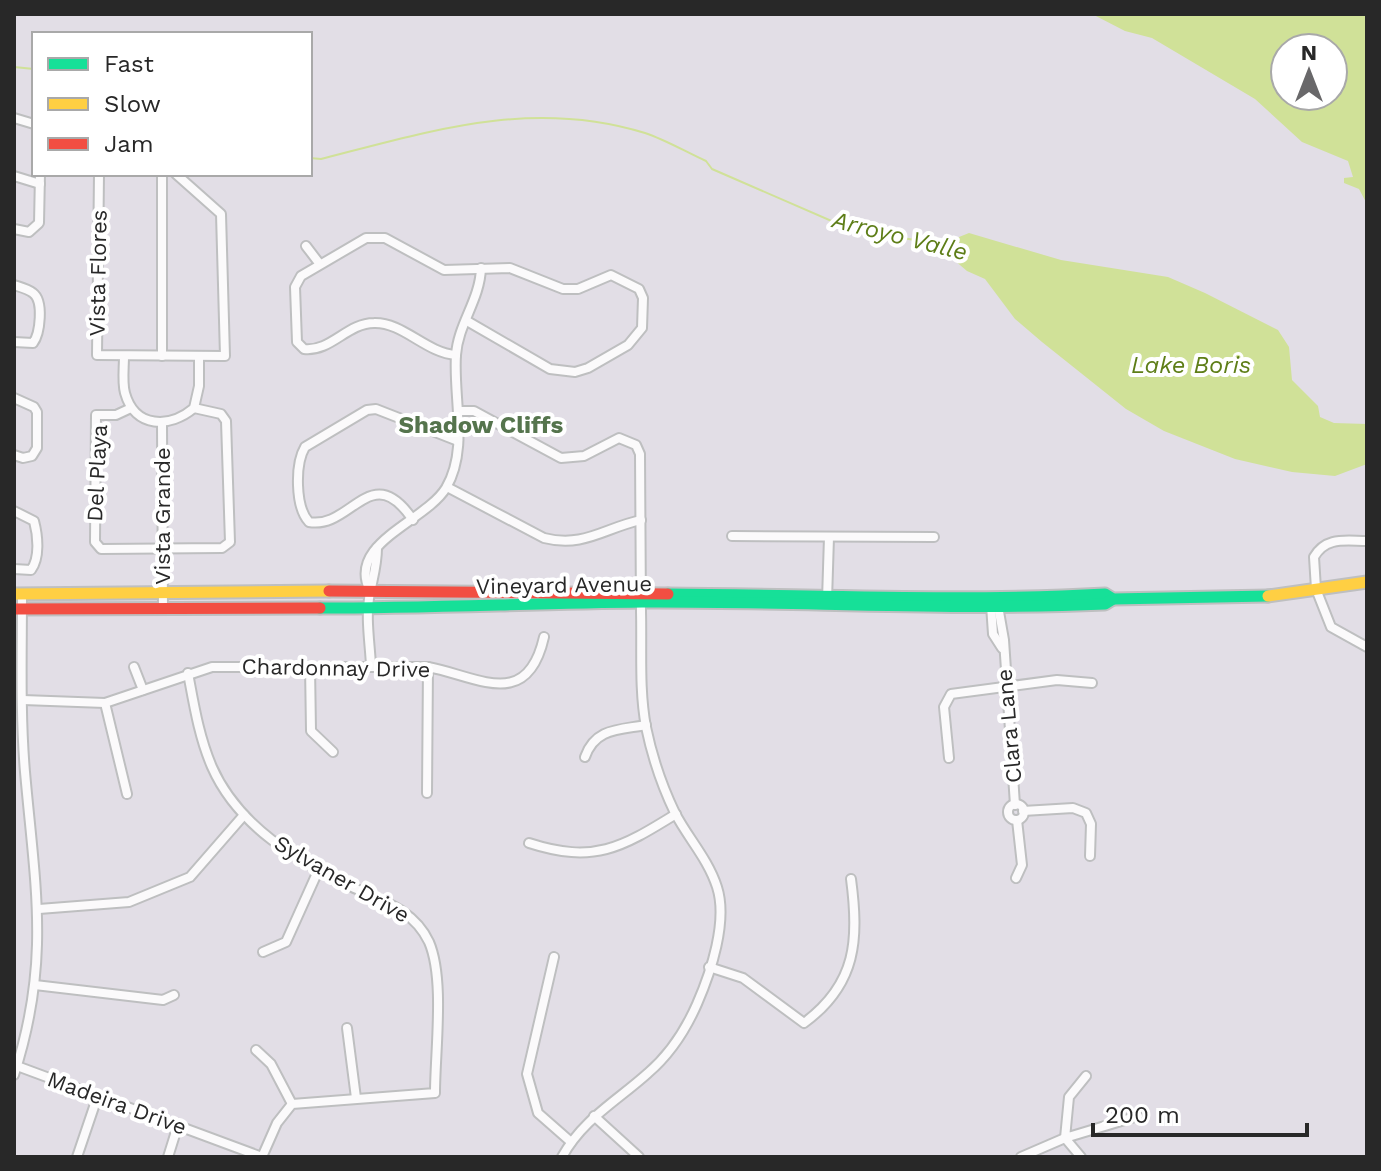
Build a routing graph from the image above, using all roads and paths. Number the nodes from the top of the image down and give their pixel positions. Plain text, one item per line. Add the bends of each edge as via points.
1 (14, 176) edge
2 (99, 176) edge
3 (162, 176) edge
4 (178, 176) edge
5 (40, 179) edge
6 (14, 229) edge
7 (306, 246) dead end
8 (319, 263) junction
9 (481, 268) junction
10 (14, 285) edge
11 (467, 321) junction
12 (14, 342) edge
13 (456, 355) junction
14 (124, 356) junction
15 (162, 356) junction
16 (199, 356) junction
17 (14, 398) edge
18 (131, 408) junction
19 (194, 408) junction
20 (458, 411) junction
21 (162, 424) junction
22 (458, 441) junction
23 (14, 455) edge
24 (447, 487) junction
25 (14, 511) edge
26 (413, 520) junction
27 (641, 520) junction
28 (732, 536) dead end
29 (829, 537) junction
30 (934, 537) dead end
31 (1367, 541) edge
32 (162, 548) junction
33 (14, 569) edge
34 (1367, 582) edge
35 (1316, 589) junction
36 (370, 591) junction
37 (162, 592) junction
38 (18, 594) edge
39 (641, 598) junction
40 (827, 599) junction
41 (994, 606) junction
42 (369, 607) junction
43 (18, 609) edge
44 (163, 609) junction
45 (544, 637) dead end
46 (1367, 647) edge
47 (18, 664) edge
48 (310, 666) junction
49 (371, 666) junction
50 (134, 667) dead end
51 (428, 667) junction
52 (188, 673) junction
53 (1092, 683) dead end
54 (1005, 686) junction
55 (143, 690) junction
56 (23, 700) junction
57 (105, 703) junction
58 (646, 725) junction
59 (333, 752) dead end
60 (585, 757) dead end
61 (949, 758) dead end
62 (25, 770) junction
63 (14, 771) edge
64 (427, 793) dead end
65 (127, 794) dead end
66 (1015, 805) junction
67 (1023, 811) junction
68 (676, 814) junction
69 (244, 815) junction
70 (1017, 820) junction
71 (529, 843) dead end
72 (1090, 856) dead end
73 (318, 871) junction
74 (1016, 878) dead end
75 (851, 879) dead end
76 (867, 903) dead end
77 (854, 904) junction
78 (39, 909) junction
79 (263, 952) dead end
80 (554, 957) dead end
81 (709, 967) junction
82 (35, 985) junction
83 (174, 995) dead end
84 (347, 1028) dead end
85 (256, 1050) dead end
86 (15, 1071) edge
87 (1086, 1076) dead end
88 (98, 1095) junction
89 (356, 1098) junction
90 (292, 1104) junction
91 (594, 1116) junction
92 (1138, 1116) dead end
93 (178, 1125) junction
94 (1065, 1138) junction
95 (571, 1142) junction
96 (77, 1157) edge
97 (168, 1157) edge
98 (262, 1157) edge
99 (562, 1157) edge
100 (639, 1157) edge
101 (1021, 1157) edge
102 (1081, 1157) edge

1 - 5 street
2 - 14 street, Vista Flores via 97,355
3 - 15 street
4 - 16 street via 221,214 225,356
5 - 6 street via 39,223 29,232
7 - 8 street
8 - 9 street via 366,238 385,238 444,270
8 - 13 street via 295,287 297,342 304,349 317,351 372,323
9 - 11 street
9 - 11 street via 519,270 563,289 578,289 611,275 639,289 642,328 638,337 600,362 562,372
10 - 12 street via 36,295 38,302 38,337 33,343
11 - 13 street
13 - 20 street
14 - 15 street, Vista Flores
14 - 18 street via 124,391
15 - 16 street
16 - 19 street
17 - 23 street via 37,412 37,448 32,456
18 - 21 street, Vista Grande
18 - 32 street, Del Playa via 96,415 95,542 101,549
19 - 21 street, Vista Grande
19 - 32 street via 221,414 226,421 230,542 222,548
20 - 22 street
20 - 27 street via 474,411 561,458 574,459 619,438 629,440 640,454
21 - 32 street, Vista Grande
22 - 24 street
22 - 26 street via 376,409 305,447 299,456 300,507 309,522 320,523 377,494 402,504
24 - 26 street
24 - 27 street via 560,542
25 - 33 street via 34,521 36,530 36,563 31,570
26 - 36 street via 377,548
27 - 39 street
28 - 29 street
29 - 30 street
29 - 40 street
31 - 35 street via 1323,545 1314,557
32 - 37 street, Vista Grande
34 - 35 street, Vineyard Avenue
35 - 41 street, Vineyard Avenue via 1250,598 1113,599 1105,594
35 - 46 street via 1331,627
36 - 37 street, Vineyard Avenue
36 - 39 street, Vineyard Avenue
36 - 42 street
37 - 38 street, Vineyard Avenue
37 - 44 street, Vista Grande
38 - 43 street
39 - 40 street, Vineyard Avenue
39 - 42 street, Vineyard Avenue
39 - 58 street
40 - 41 street, Vineyard Avenue
41 - 54 street, Clara Lane via 993,634 1002,648
42 - 44 street, Vineyard Avenue
42 - 49 street
43 - 44 street, Vineyard Avenue
43 - 47 street
45 - 51 street, Chardonnay Drive via 528,669 499,687
47 - 56 street
48 - 49 street, Chardonnay Drive
48 - 52 street, Chardonnay Drive via 212,667
48 - 59 street via 311,731
49 - 51 street, Chardonnay Drive
50 - 55 street
51 - 64 street
52 - 55 street, Chardonnay Drive
52 - 69 street, Sylvaner Drive via 213,770
53 - 54 street via 1057,680
54 - 61 street via 958,691 947,698
54 - 66 street, Clara Lane
55 - 57 street, Chardonnay Drive
56 - 57 street
56 - 62 street
57 - 65 street
58 - 60 street via 600,733
58 - 68 street
62 - 63 street
62 - 78 street
66 - 67 street
66 - 70 street, Clara Lane via 1008,813
67 - 70 street
67 - 72 street via 1073,808 1086,813
68 - 71 street via 615,849 593,854
68 - 81 street via 718,888 718,932
69 - 73 street, Sylvaner Drive via 283,850
69 - 78 street via 190,877 129,902
70 - 74 street via 1022,865
73 - 79 street via 286,942
73 - 89 street, Sylvaner Drive via 403,910 418,924 436,966 435,1093
75 - 77 street
76 - 77 street
77 - 81 street via 852,958 843,981 833,998 804,1023 743,978
78 - 82 street
80 - 95 street via 527,1074 538,1113
81 - 91 street via 696,1005 669,1052
82 - 83 street via 163,1000
82 - 86 street
84 - 89 street
85 - 90 street via 271,1064
86 - 88 street, Madeira Drive
87 - 94 street via 1069,1097
88 - 93 street, Madeira Drive
88 - 96 street
89 - 90 street, Sylvaner Drive
90 - 98 street
91 - 95 street
91 - 100 street
92 - 94 street
93 - 97 street
93 - 98 street, Madeira Drive
94 - 101 street
94 - 102 street
95 - 99 street

